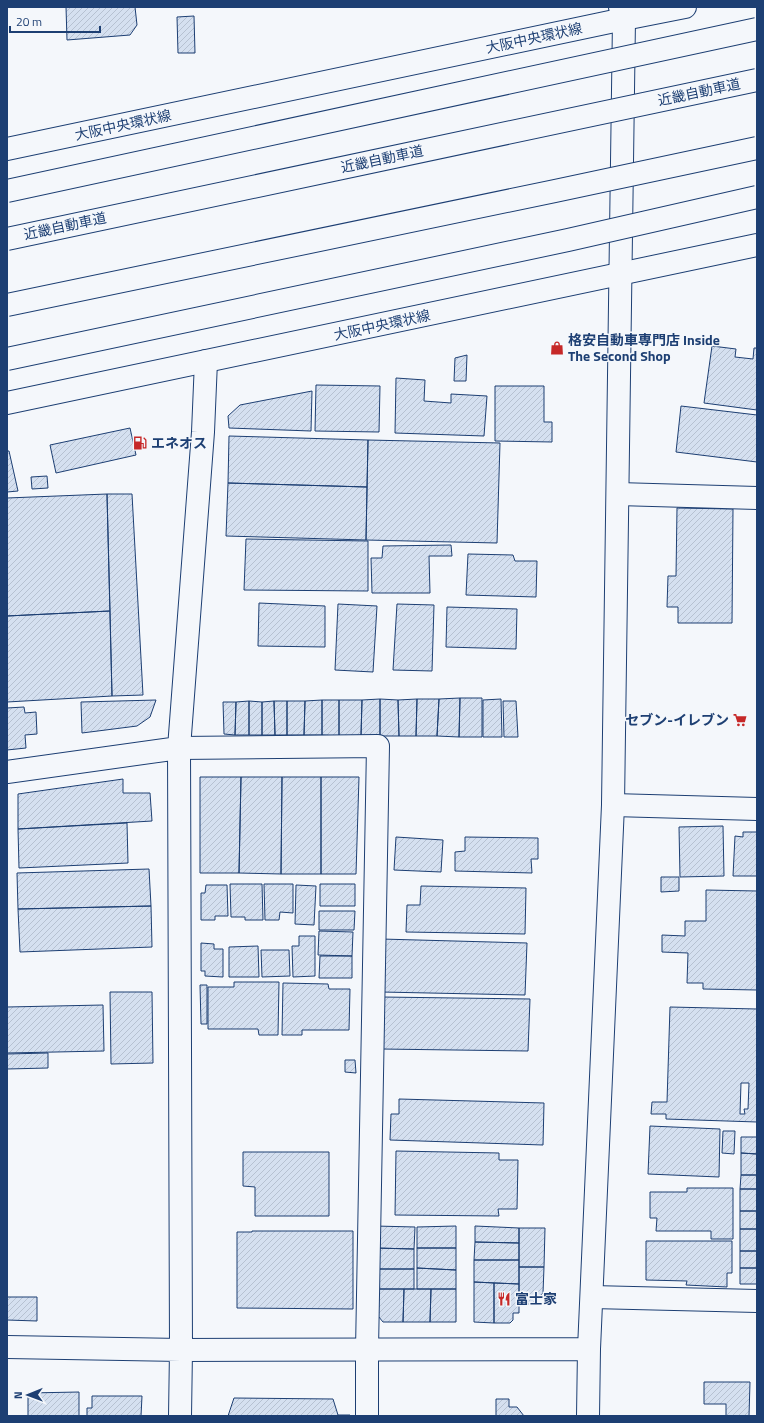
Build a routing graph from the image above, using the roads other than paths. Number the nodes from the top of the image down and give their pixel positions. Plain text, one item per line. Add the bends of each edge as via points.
1 (685, 7) edge
2 (625, 11) edge
3 (757, 29) edge
4 (757, 80) edge
5 (757, 148) edge
6 (7, 149) edge
7 (7, 191) edge
8 (757, 197) edge
9 (7, 239) edge
10 (757, 245) edge
11 (621, 274) junction
12 (7, 305) edge
13 (7, 359) edge
14 (206, 361) junction
15 (7, 403) edge
16 (618, 494) junction
17 (757, 498) edge
18 (179, 748) junction
19 (7, 772) edge
20 (613, 805) junction
21 (757, 809) edge
22 (592, 1297) junction
23 (757, 1301) edge
24 (7, 1347) edge
25 (589, 1349) junction
26 (181, 1350) junction
27 (367, 1350) junction
28 (180, 1416) edge
29 (367, 1416) edge
30 (588, 1416) edge

1 - 2 main road, 大阪中央環状線
2 - 6 main road, 大阪中央環状線
2 - 11 main road
3 - 7 main road, bridge
4 - 9 main road, 近畿自動車道, bridge
5 - 12 main road, bridge
8 - 13 main road, bridge via 560,242
10 - 11 main road, 大阪中央環状線
11 - 14 main road, 大阪中央環状線
11 - 16 main road
14 - 15 main road, 大阪中央環状線
14 - 18 main road
16 - 17 main road
16 - 20 main road
18 - 19 main road
18 - 26 main road
18 - 27 main road via 378,746
20 - 21 main road
20 - 22 main road
22 - 23 main road
22 - 25 main road
24 - 26 main road
25 - 27 main road
25 - 30 main road
26 - 27 main road
26 - 28 main road
27 - 29 main road

